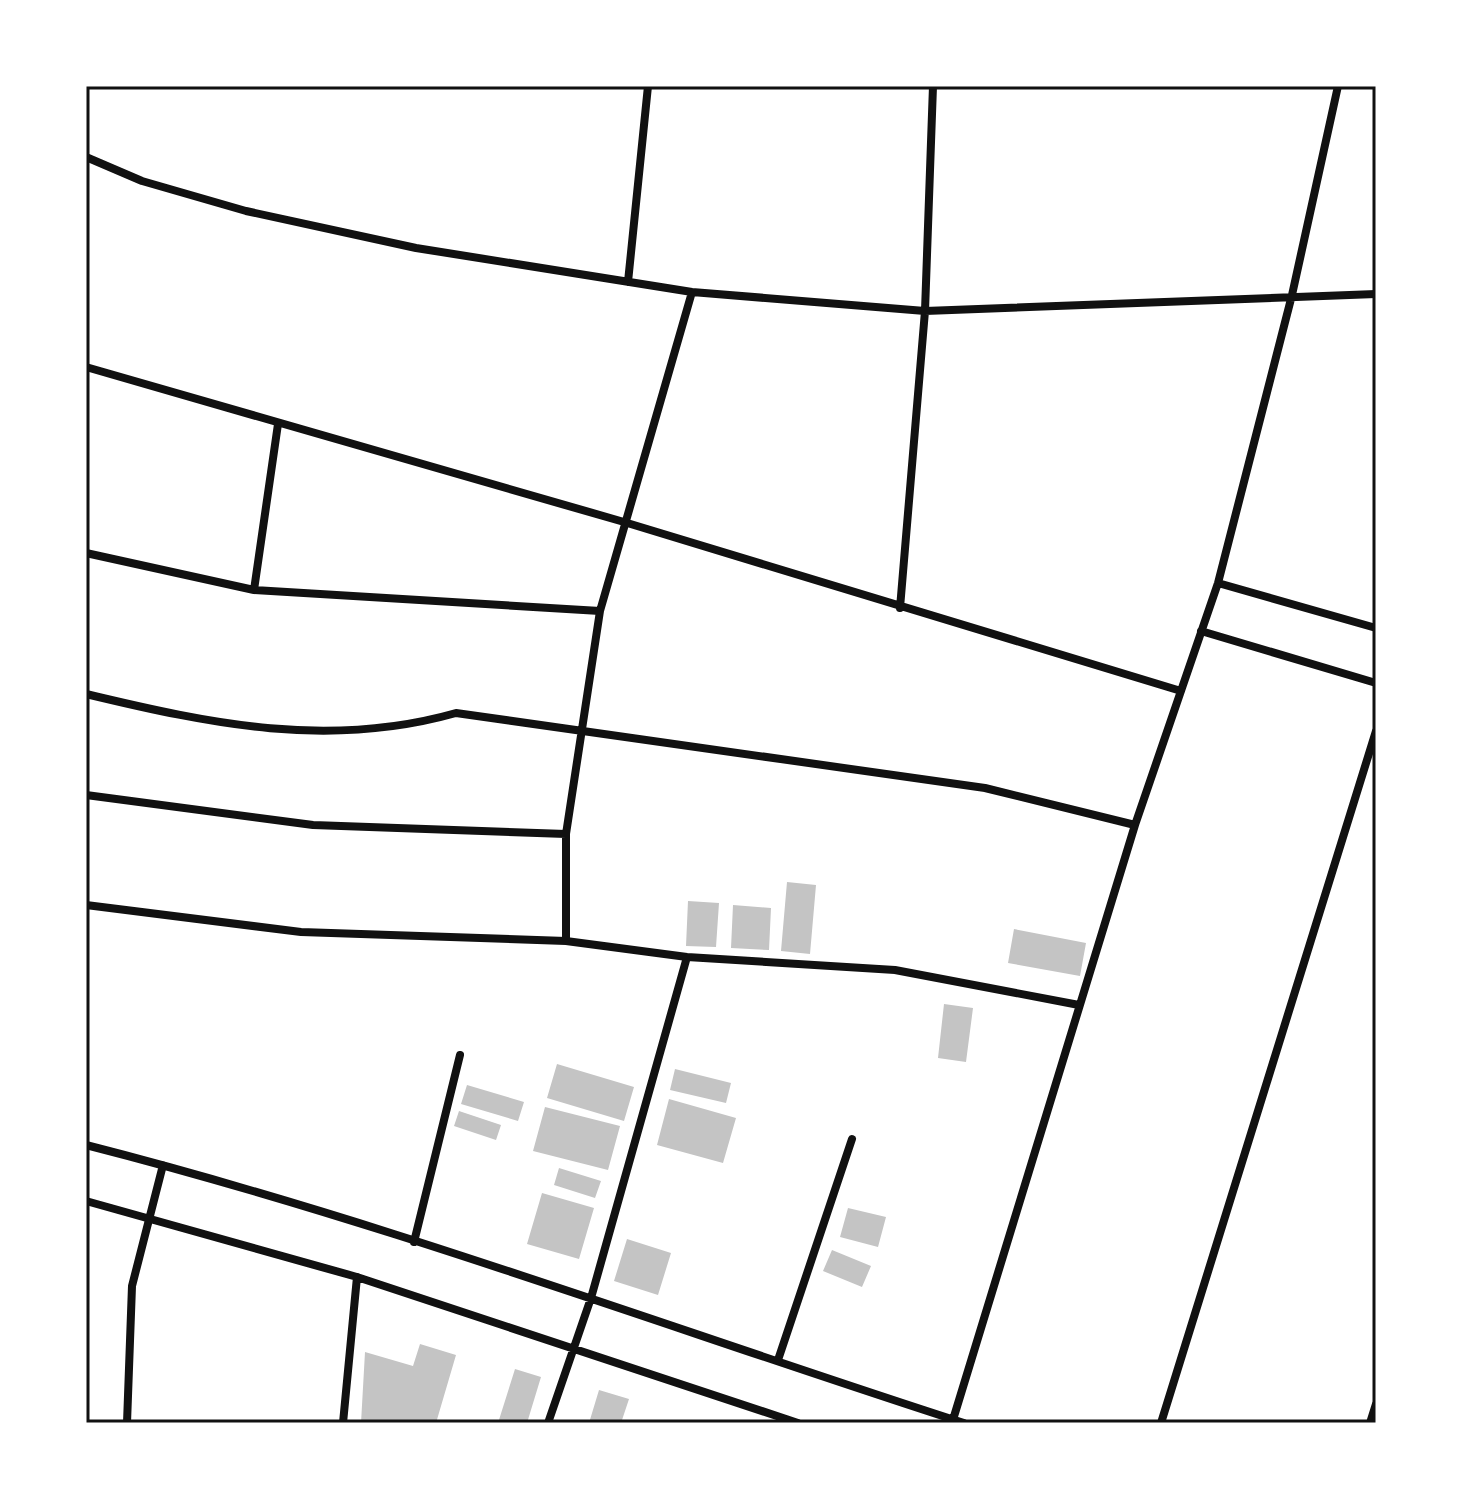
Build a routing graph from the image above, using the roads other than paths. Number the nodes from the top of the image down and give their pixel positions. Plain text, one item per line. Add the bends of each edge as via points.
1 (648, 86) edge
2 (933, 86) edge
3 (1338, 86) edge
4 (86, 157) edge
5 (628, 282) junction
6 (692, 292) junction
7 (1376, 294) edge
8 (1292, 295) junction
9 (925, 311) junction
10 (86, 367) edge
11 (278, 424) junction
12 (624, 522) junction
13 (86, 553) edge
14 (1218, 583) junction
15 (254, 590) junction
16 (900, 608) junction
17 (600, 611) junction
18 (1376, 628) edge
19 (1201, 631) junction
20 (1376, 683) edge
21 (1181, 691) junction
22 (86, 694) edge
23 (581, 731) junction
24 (1376, 731) edge
25 (86, 795) edge
26 (1135, 825) junction
27 (566, 834) junction
28 (86, 905) edge
29 (566, 941) junction
30 (687, 957) junction
31 (1079, 1005) junction
32 (460, 1055) dead end
33 (852, 1139) dead end
34 (86, 1145) edge
35 (163, 1165) junction
36 (86, 1201) edge
37 (148, 1221) junction
38 (414, 1242) junction
39 (357, 1277) junction
40 (591, 1298) junction
41 (574, 1346) junction
42 (778, 1360) junction
43 (1376, 1404) edge
44 (768, 1413) junction
45 (953, 1421) edge
46 (127, 1423) edge
47 (343, 1423) edge
48 (548, 1423) edge
49 (764, 1423) edge
50 (798, 1423) edge
51 (964, 1423) edge
52 (1161, 1423) edge
53 (1370, 1423) edge

1 - 5 street
2 - 9 street
3 - 8 street
4 - 5 street via 154,185 246,211 416,248
5 - 6 street
6 - 9 street
6 - 12 street
7 - 8 street
8 - 9 street
8 - 14 street
9 - 16 street
10 - 11 street
11 - 12 street
11 - 15 street
12 - 16 street
12 - 17 street
13 - 15 street
14 - 18 street
14 - 19 street
15 - 17 street
16 - 21 street
17 - 23 street
19 - 20 street
19 - 21 street
21 - 26 street
22 - 23 street via 266,730 379,729 456,713
23 - 26 street via 985,788
23 - 27 street
24 - 52 street
25 - 27 street via 313,825
26 - 31 street
27 - 29 street
28 - 29 street via 301,932
29 - 30 street
30 - 31 street via 895,970
30 - 40 street
31 - 45 street
32 - 38 street
33 - 42 street
34 - 35 street
35 - 37 street
35 - 38 street
36 - 37 street
37 - 39 street
37 - 46 street via 132,1286
38 - 40 street
39 - 41 street
39 - 47 street
40 - 41 street
40 - 42 street
41 - 44 street
41 - 48 street
42 - 45 street
43 - 53 street
44 - 49 street
44 - 50 street
45 - 51 street

